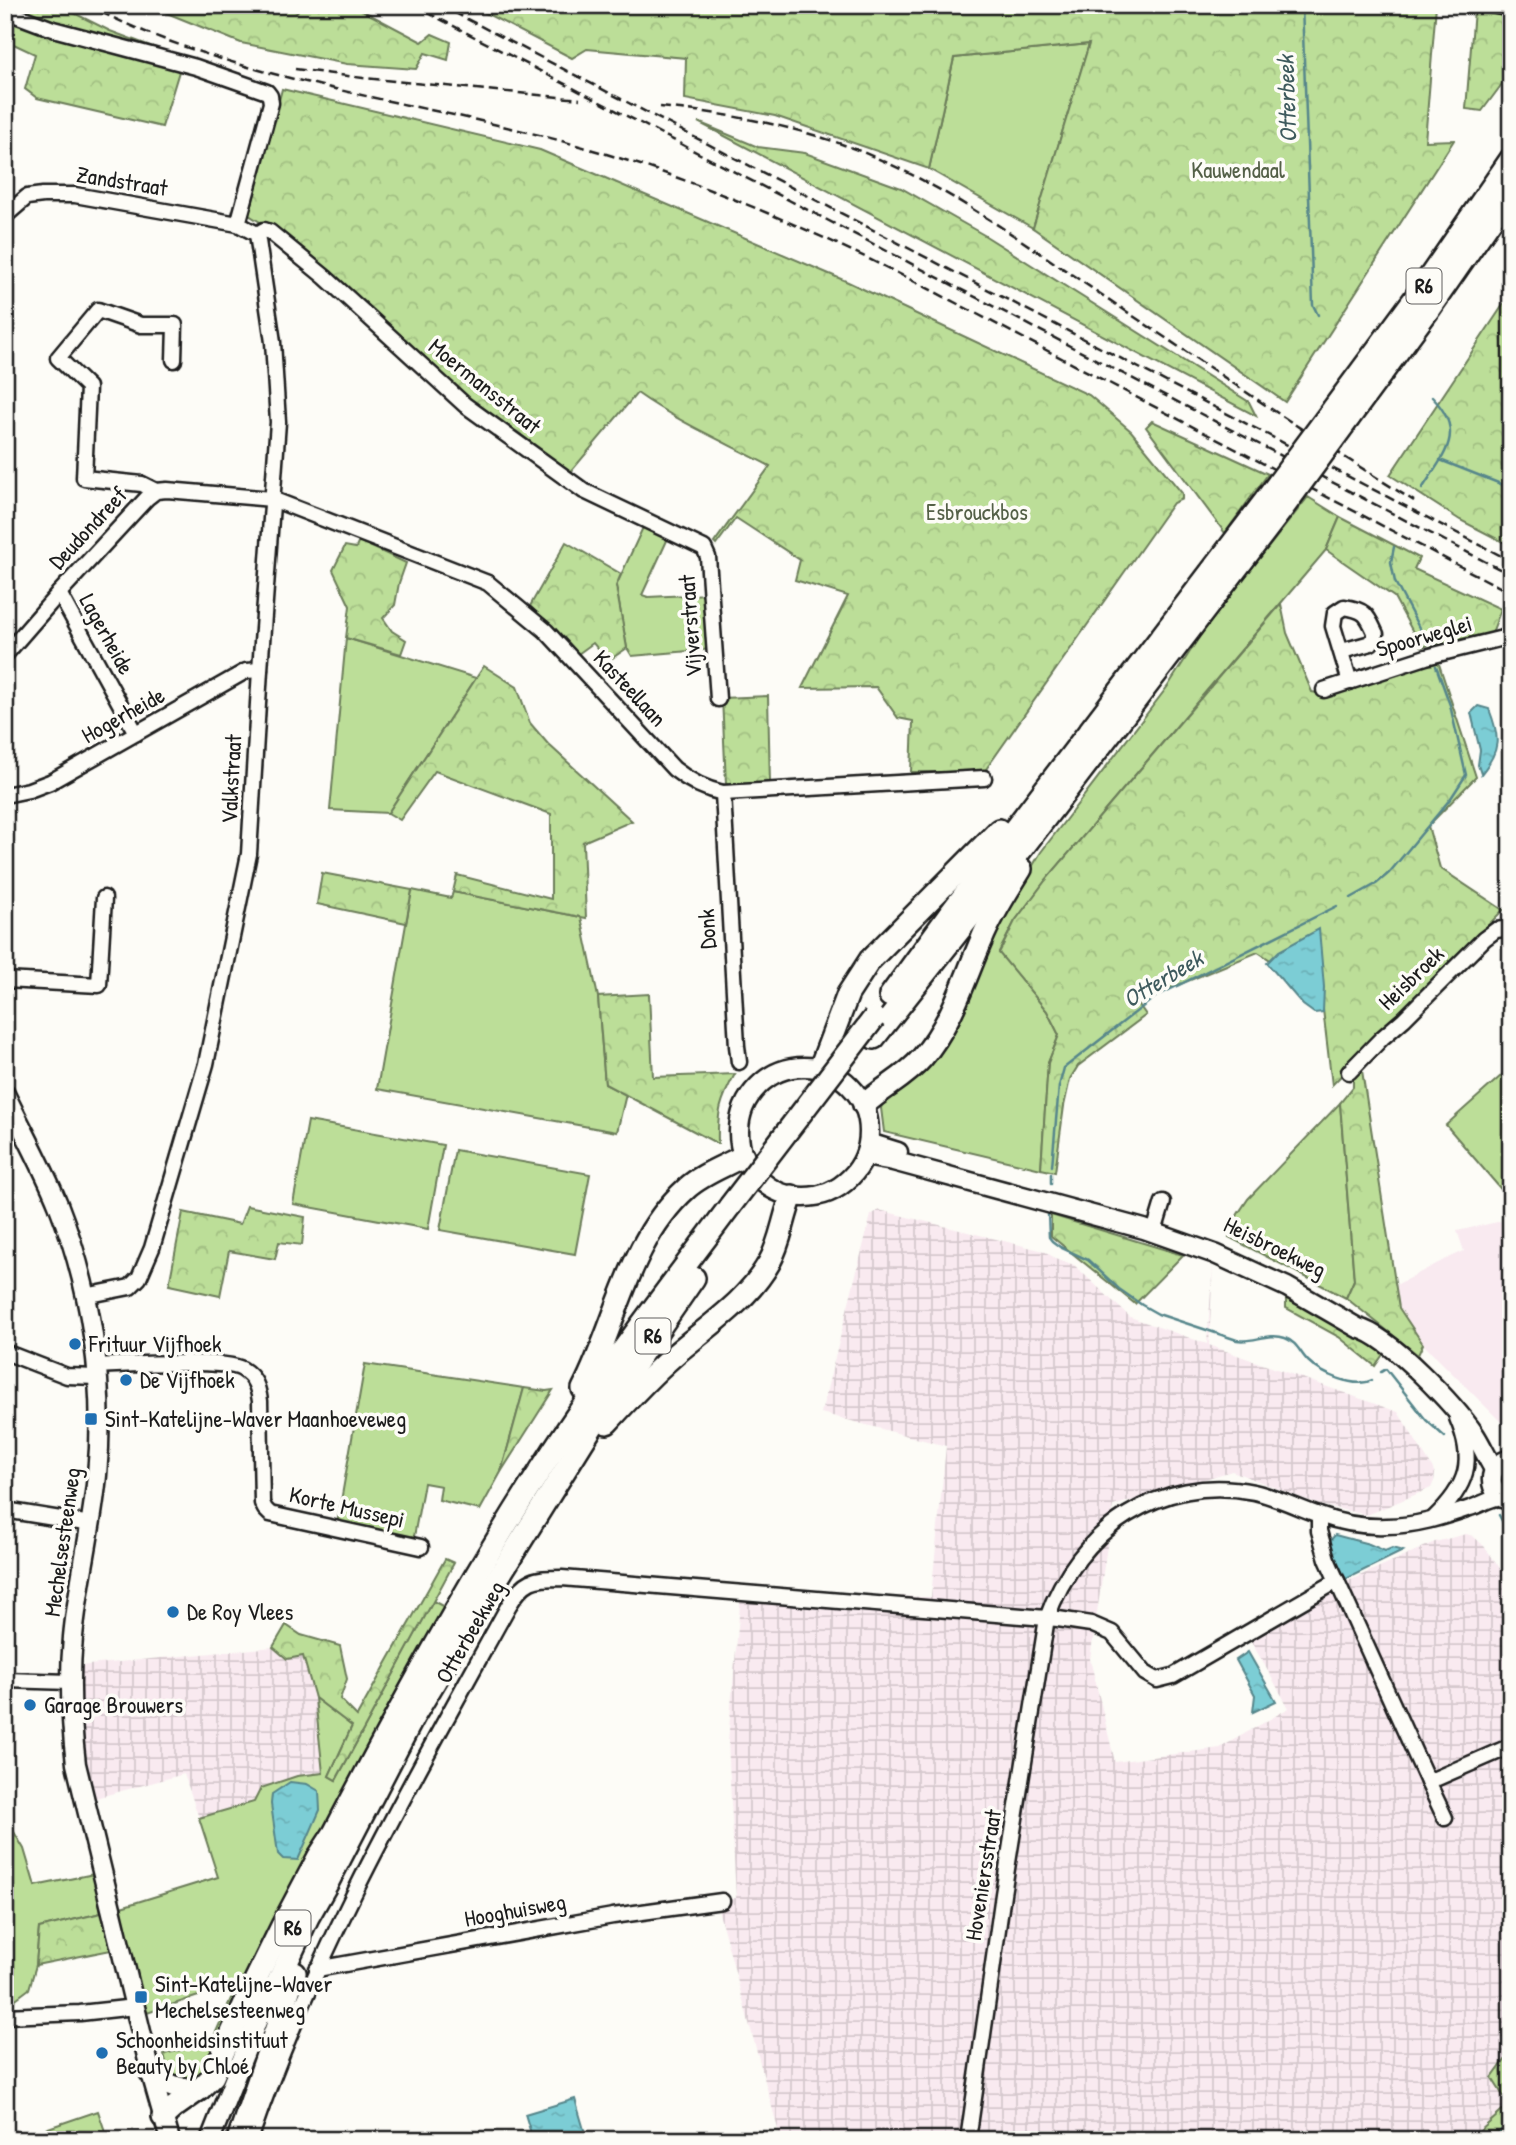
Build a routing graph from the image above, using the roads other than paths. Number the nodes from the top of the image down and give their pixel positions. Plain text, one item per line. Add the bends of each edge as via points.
1 (1491, 5) edge
2 (1511, 9) edge
3 (5, 11) edge
4 (1511, 159) edge
5 (1511, 191) edge
6 (5, 216) edge
7 (238, 224) junction
8 (257, 234) junction
9 (174, 360) dead end
10 (1341, 414) junction
11 (156, 491) junction
12 (272, 499) junction
13 (1275, 503) junction
14 (706, 550) joint
15 (59, 593) junction
16 (1511, 636) edge
17 (1342, 651) dead end
18 (5, 655) edge
19 (260, 670) junction
20 (1350, 682) junction
21 (1324, 690) dead end
22 (718, 699) dead end
23 (136, 733) junction
24 (985, 778) dead end
25 (1045, 789) junction
26 (723, 793) junction
27 (5, 795) edge
28 (1049, 814) junction
29 (104, 898) dead end
30 (1511, 928) edge
31 (5, 980) edge
32 (874, 1028) junction
33 (740, 1062) dead end
34 (820, 1068) junction
35 (1349, 1072) dead end
36 (5, 1094) edge
37 (864, 1105) junction
38 (867, 1150) junction
39 (743, 1156) junction
40 (792, 1196) junction
41 (1163, 1202) dead end
42 (735, 1210) junction
43 (1155, 1228) junction
44 (85, 1296) junction
45 (5, 1352) edge
46 (97, 1372) junction
47 (1453, 1408) junction
48 (564, 1436) junction
49 (571, 1461) junction
50 (1502, 1478) edge
51 (5, 1510) edge
52 (1319, 1515) junction
53 (1433, 1519) junction
54 (91, 1524) junction
55 (421, 1548) dead end
56 (1337, 1581) junction
57 (1047, 1618) junction
58 (5, 1679) edge
59 (70, 1682) junction
60 (1511, 1746) edge
61 (1428, 1782) junction
62 (1445, 1818) dead end
63 (334, 1833) junction
64 (329, 1880) junction
65 (722, 1901) dead end
66 (317, 1969) junction
67 (135, 2007) junction
68 (260, 2014) junction
69 (5, 2017) edge
70 (151, 2073) junction
71 (200, 2089) junction
72 (163, 2118) junction
73 (170, 2140) edge
74 (210, 2140) edge
75 (238, 2140) edge
76 (250, 2140) edge
77 (968, 2140) edge

1 - 2 street
3 - 7 street via 267,92 271,103
4 - 10 highway, R6
5 - 10 highway, R6 via 1459,267
6 - 7 street, Zandstraat via 27,197 75,195
7 - 8 street
8 - 12 street, Valkstraat via 273,342 278,422
8 - 14 street, Moermansstraat via 270,232 453,396 584,491
9 - 11 street via 175,325 141,325 97,310 58,358 88,387 84,478 142,484
10 - 13 highway, R6, bridge
11 - 12 street, Deudondreef
11 - 15 street, Deudondreef
12 - 19 street, Valkstraat
12 - 26 street, Kasteellaan via 488,583 547,631 674,769 708,790
13 - 25 highway, R6
13 - 28 highway, R6
14 - 22 street, Vijverstraat
15 - 18 street, Deudondreef
15 - 23 street, Lagerheide
16 - 20 street, Spoorweglei
17 - 20 street, Spoorweglei
19 - 23 street, Hogerheide via 246,671
19 - 44 street, Valkstraat via 250,854 206,1064 139,1278 130,1287
20 - 21 street, Spoorweglei
23 - 27 street, Hogerheide via 50,782
24 - 26 street, Kasteellaan
25 - 32 highway, R6
25 - 34 highway via 1026,800 870,960 849,994
26 - 33 street, Donk
28 - 32 highway, R6
28 - 37 highway via 983,937 943,1027 914,1067
29 - 31 street via 99,985
30 - 35 street, Heisbroek via 1496,930 1484,939
32 - 42 highway, R6, bridge
34 - 37 main road via 843,1079
34 - 39 main road via 781,1070 753,1091 739,1123
36 - 44 main road, Mechelsesteenweg via 58,1204
37 - 38 main road via 870,1130
38 - 40 main road via 852,1177 832,1192
38 - 43 main road, Heisbroekweg via 892,1161 959,1174
39 - 40 main road via 763,1183
39 - 48 highway via 689,1186 664,1210 641,1246
40 - 49 highway via 775,1251 756,1280 637,1390
41 - 43 street
42 - 48 highway, R6 via 631,1338
42 - 49 highway, R6
43 - 47 main road, Heisbroekweg via 1287,1287 1364,1330 1410,1364
44 - 46 main road, Mechelsesteenweg
45 - 46 street via 67,1376
46 - 54 main road, Mechelsesteenweg via 99,1438
46 - 55 street, Korte Mussepi via 191,1363 242,1369 252,1376 260,1401 265,1509 270,1514
47 - 50 main road, Heisbroekweg
47 - 53 street via 1467,1450 1465,1472 1456,1495
48 - 63 highway, R6 via 454,1612
49 - 64 highway, R6 via 414,1716
50 - 53 street, Hoveniersstraat via 1457,1511
51 - 54 street
52 - 53 street, Hoveniersstraat via 1388,1527
52 - 56 street via 1322,1545
52 - 57 street, Hoveniersstraat via 1252,1492 1204,1490 1164,1498 1126,1515 1088,1546 1061,1583
54 - 59 main road, Mechelsesteenweg
56 - 57 street via 1173,1676 1157,1680 1145,1673 1112,1633 1091,1624
56 - 61 street
57 - 66 street, Otterbeekweg via 562,1578 528,1581 519,1589 368,1862
57 - 77 street, Hoveniersstraat
58 - 59 street
59 - 67 main road, Mechelsesteenweg via 76,1764
60 - 61 street
61 - 62 street
63 - 68 highway, R6
63 - 71 highway via 278,1934 213,2076
64 - 68 highway, R6
64 - 75 highway
65 - 66 street, Hooghuisweg
66 - 76 street, Otterbeekweg via 270,2079
67 - 69 street
67 - 70 main road, Mechelsesteenweg
68 - 74 main road, R6
70 - 71 highway via 178,2089
70 - 72 main road, Mechelsesteenweg
71 - 72 highway
72 - 73 main road, Mechelsesteenweg

